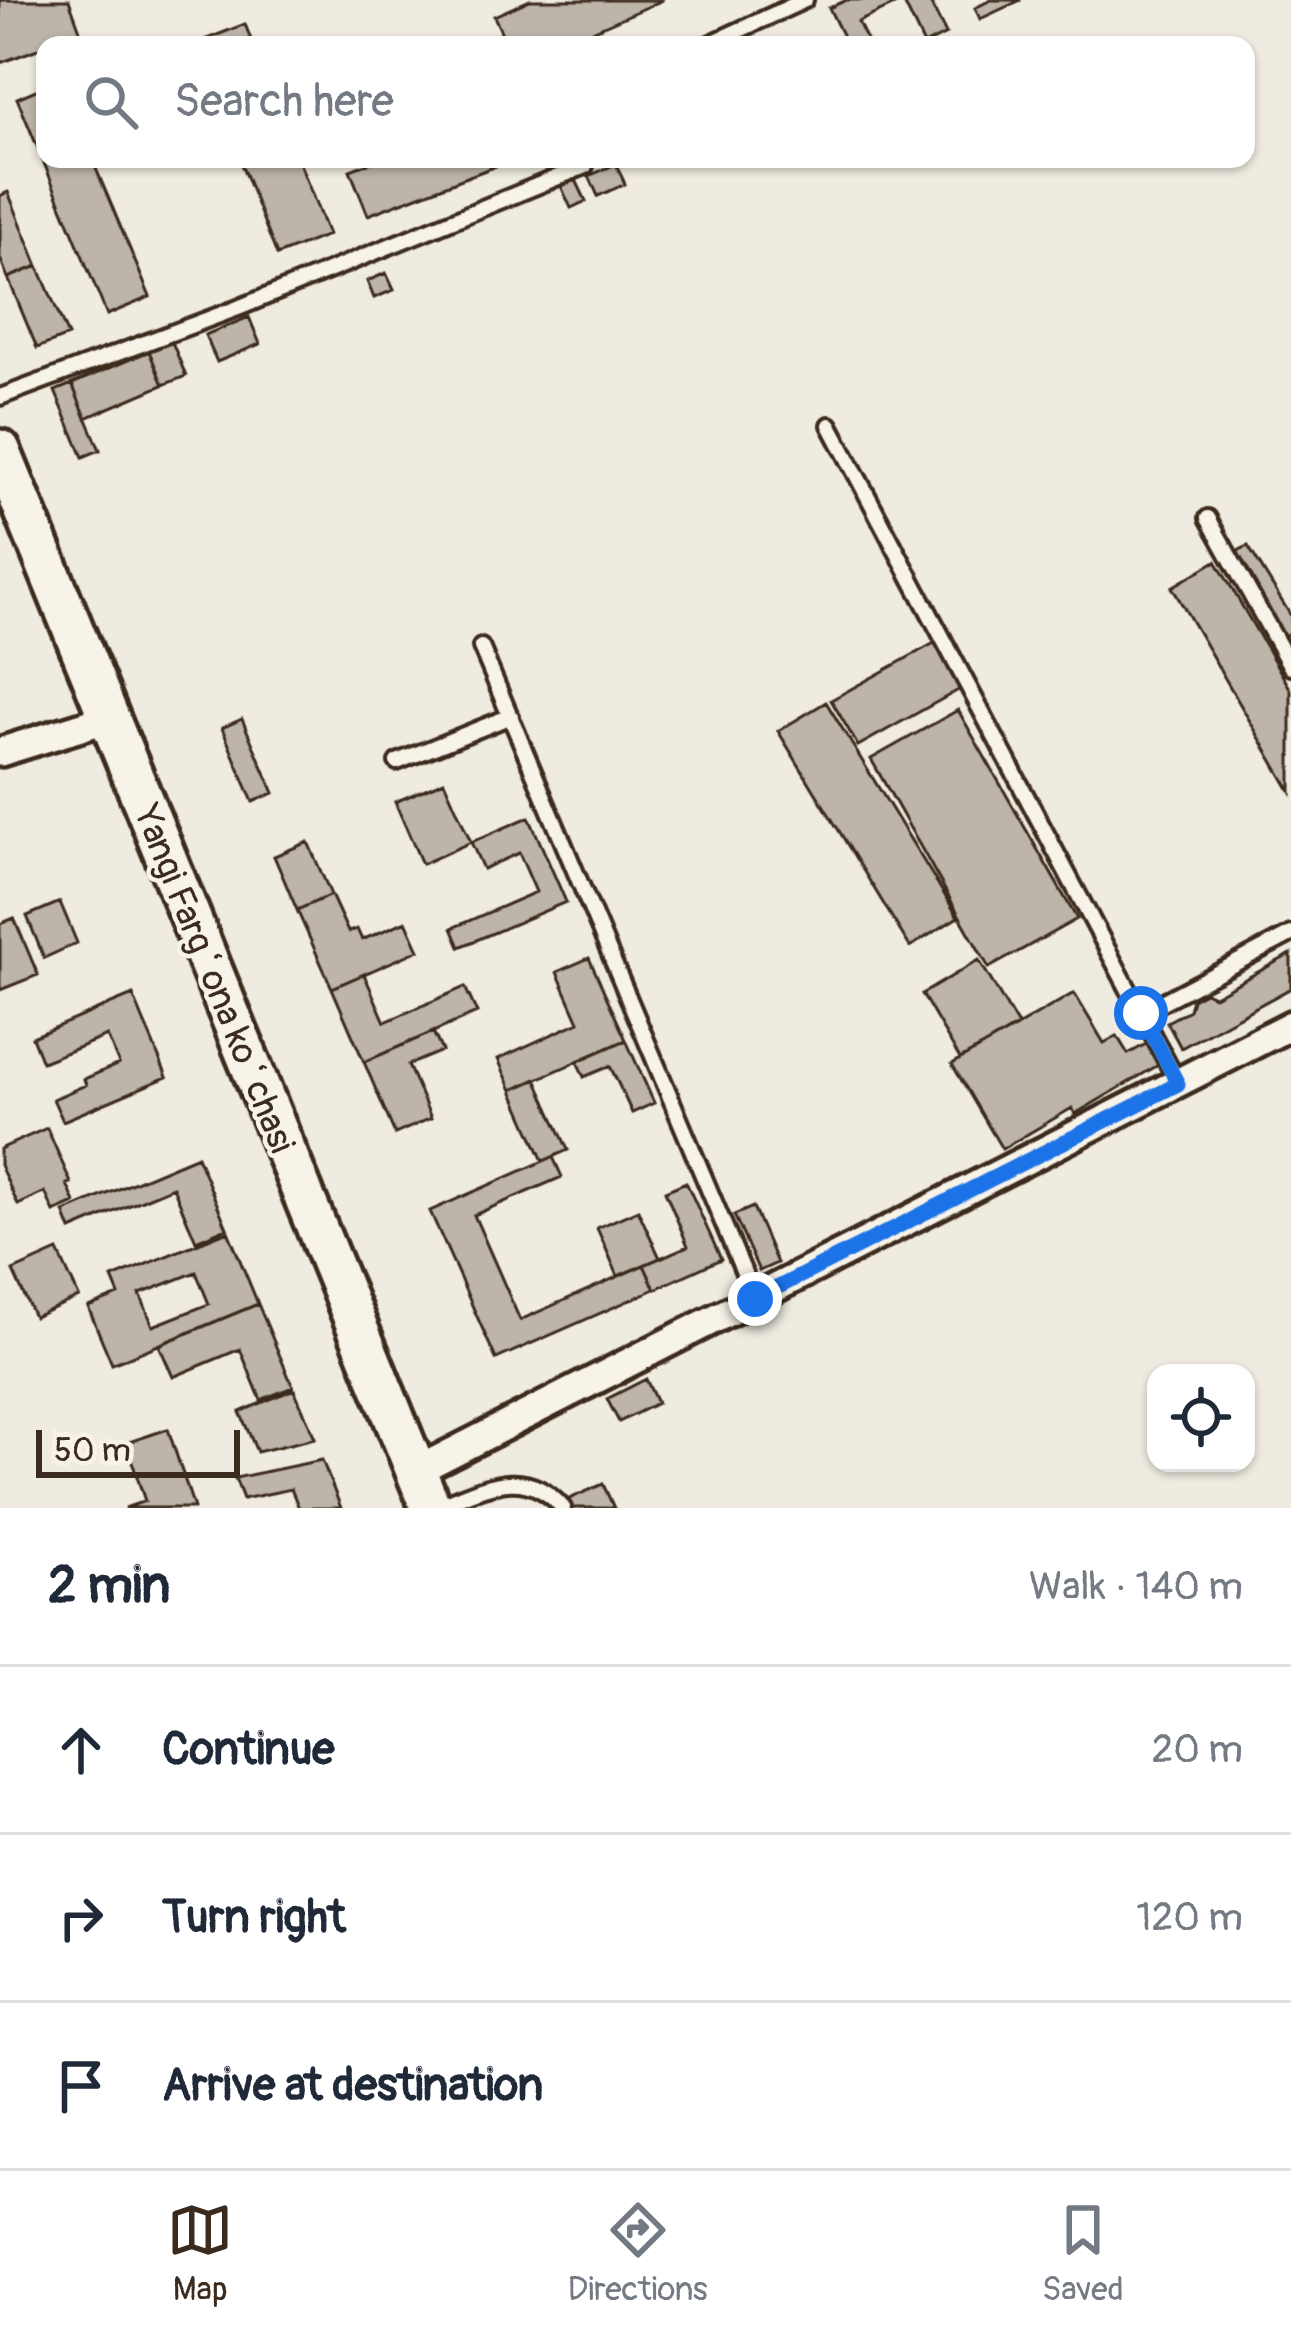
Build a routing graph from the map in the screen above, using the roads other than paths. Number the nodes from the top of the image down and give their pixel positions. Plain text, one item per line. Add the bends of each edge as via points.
1 (805, 0) edge
2 (727, 36) edge
3 (581, 168) edge
4 (0, 398) edge
5 (830, 425) dead end
6 (0, 450) edge
7 (1208, 518) dead end
8 (482, 647) dead end
9 (1291, 667) edge
10 (511, 716) junction
11 (109, 718) junction
12 (0, 752) edge
13 (397, 762) dead end
14 (1291, 934) edge
15 (1141, 1013) junction
16 (1291, 1025) edge
17 (1178, 1084) junction
18 (755, 1299) junction
19 (414, 1472) junction
20 (432, 1508) edge
21 (563, 1508) edge

1 - 2 lane
3 - 4 lane
5 - 15 lane
6 - 11 main road, Yangi Fargʻona koʻchasi
7 - 9 lane
8 - 10 lane
10 - 13 lane
10 - 18 lane
11 - 12 street
11 - 19 main road, Yangi Fargʻona koʻchasi
14 - 15 lane
15 - 17 lane
16 - 17 street
17 - 18 street
18 - 19 street
19 - 20 main road, Yangi Fargʻona koʻchasi
20 - 21 lane via 521,1480 548,1490

